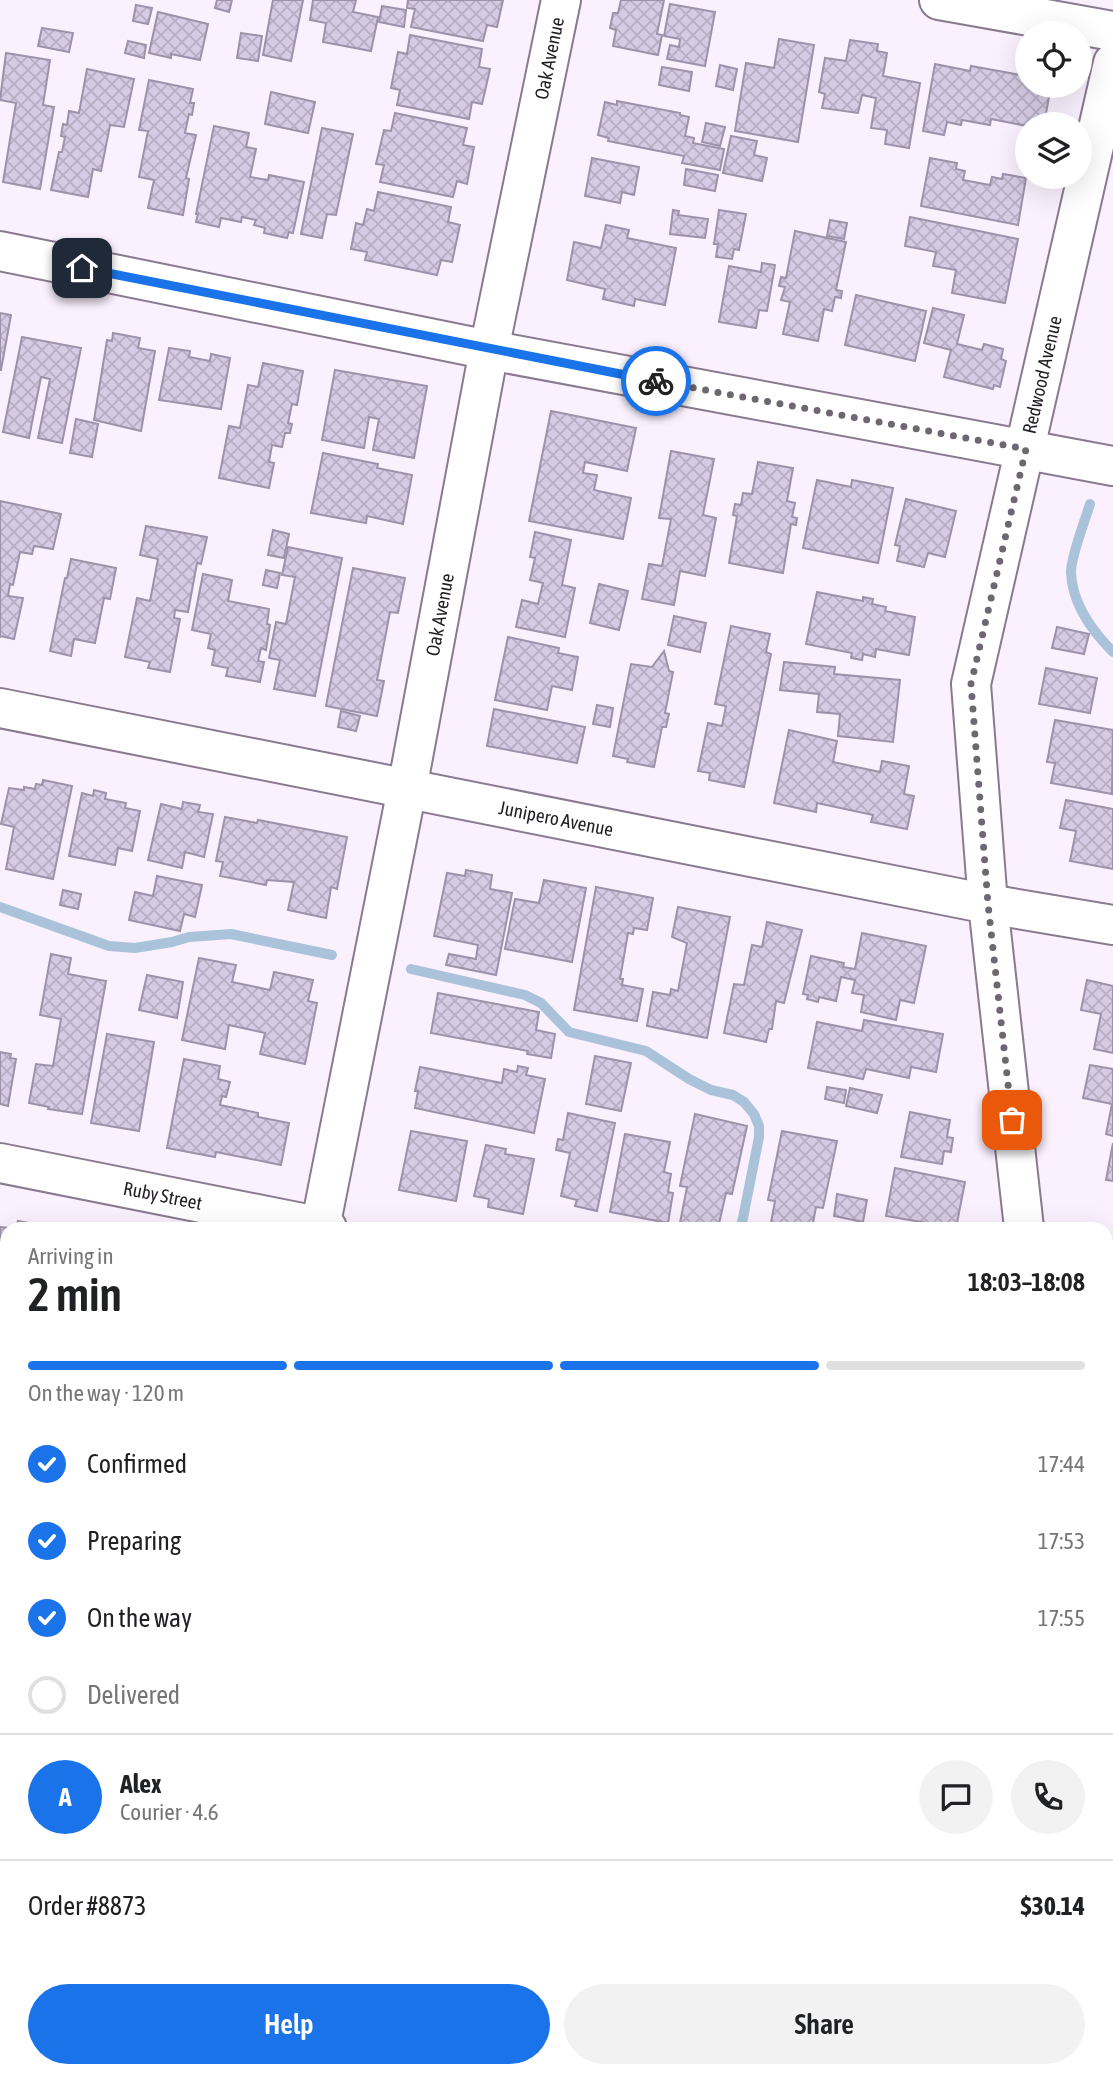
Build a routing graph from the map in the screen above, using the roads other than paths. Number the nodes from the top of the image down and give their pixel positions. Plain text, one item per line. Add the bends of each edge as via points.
1 (561, 0) edge
2 (939, 0) edge
3 (1113, 31) edge
4 (1113, 63) edge
5 (0, 251) edge
6 (489, 349) junction
7 (1026, 449) junction
8 (1113, 466) edge
9 (0, 709) edge
10 (407, 789) junction
11 (988, 904) junction
12 (1113, 925) edge
13 (0, 1163) edge
14 (292, 1222) edge
15 (323, 1222) edge
16 (1023, 1222) edge

1 - 6 street, Oak Avenue
2 - 3 street
4 - 7 street, Redwood Avenue
5 - 6 street
6 - 7 street
6 - 10 street, Oak Avenue
7 - 8 street
7 - 11 street, Redwood Avenue via 971,684
9 - 10 street, Junipero Avenue
10 - 11 street, Junipero Avenue
10 - 15 street, Oak Avenue
11 - 12 street, Junipero Avenue
11 - 16 street, Redwood Avenue
13 - 14 street, Ruby Street

